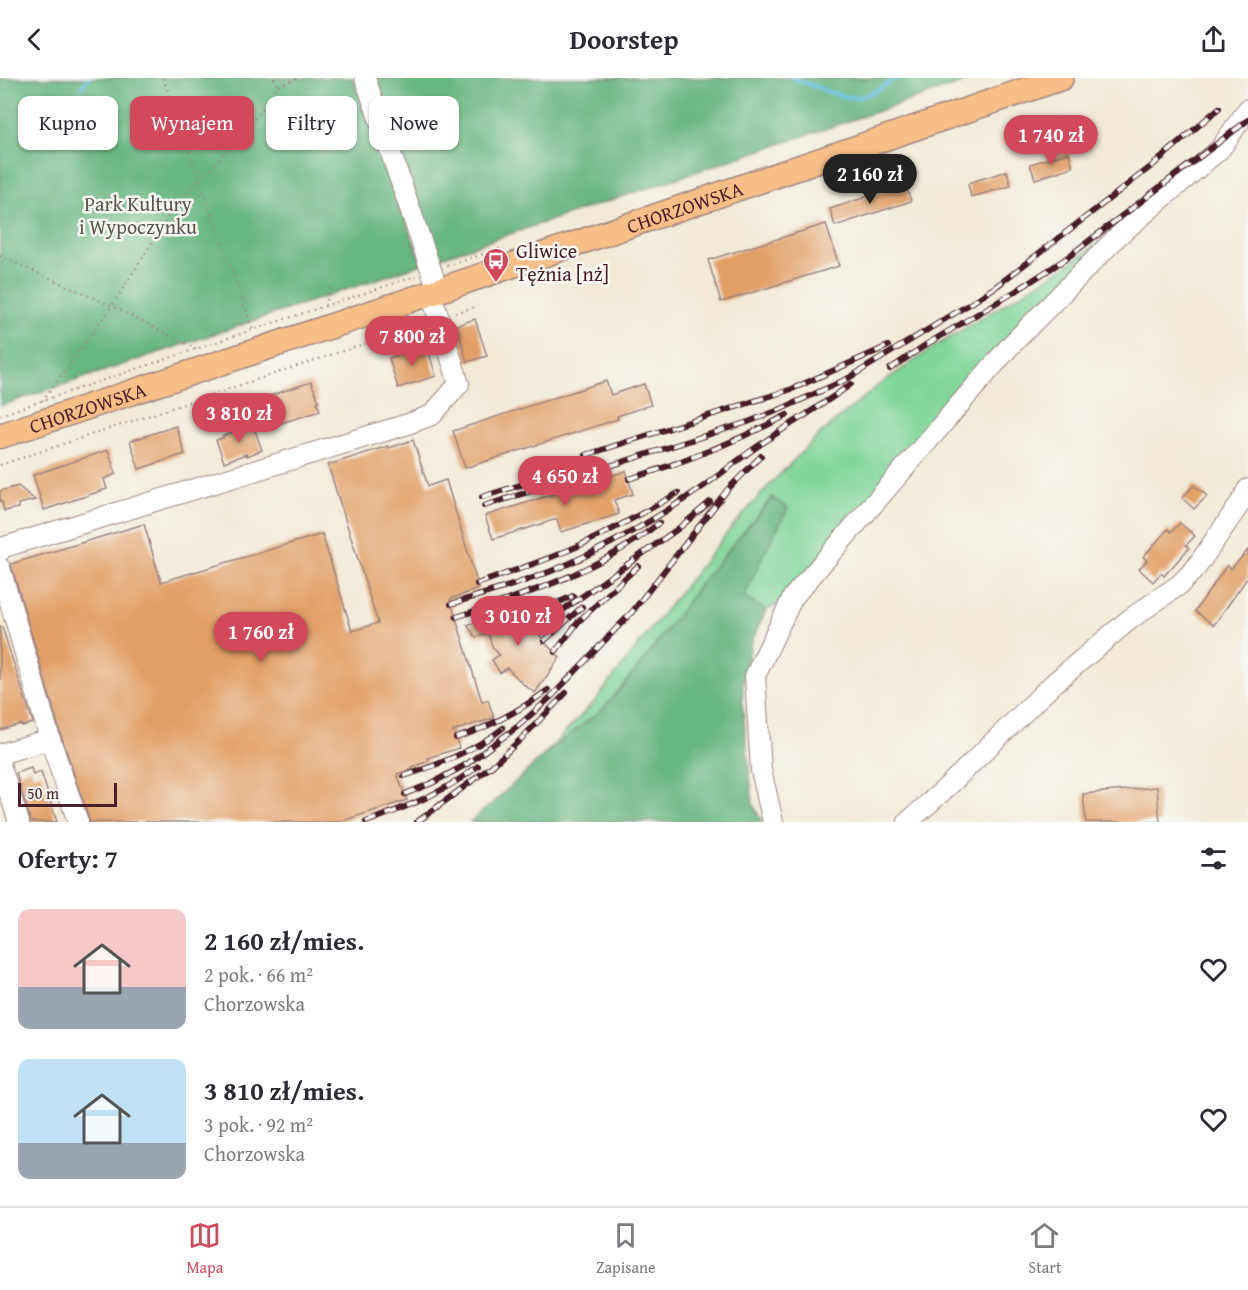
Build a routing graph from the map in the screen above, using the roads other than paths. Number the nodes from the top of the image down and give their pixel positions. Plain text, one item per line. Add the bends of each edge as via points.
1 (365, 78) edge
2 (1060, 78) edge
3 (1248, 109) edge
4 (435, 291) junction
5 (0, 436) edge
6 (1248, 489) edge
7 (0, 551) edge
8 (0, 568) edge
9 (50, 739) junction
10 (0, 754) edge
11 (0, 764) edge
12 (18, 822) edge
13 (78, 822) edge
14 (773, 822) edge
15 (908, 822) edge

1 - 4 lane
2 - 4 main road, CHORZOWSKA
3 - 14 lane via 1220,149 1117,237 1010,346 793,597 755,676 761,770
4 - 5 main road, CHORZOWSKA
4 - 7 lane via 459,384 432,415
6 - 15 lane via 1195,569 1179,585 1061,677
8 - 9 lane
9 - 10 lane
9 - 13 lane
11 - 12 lane

